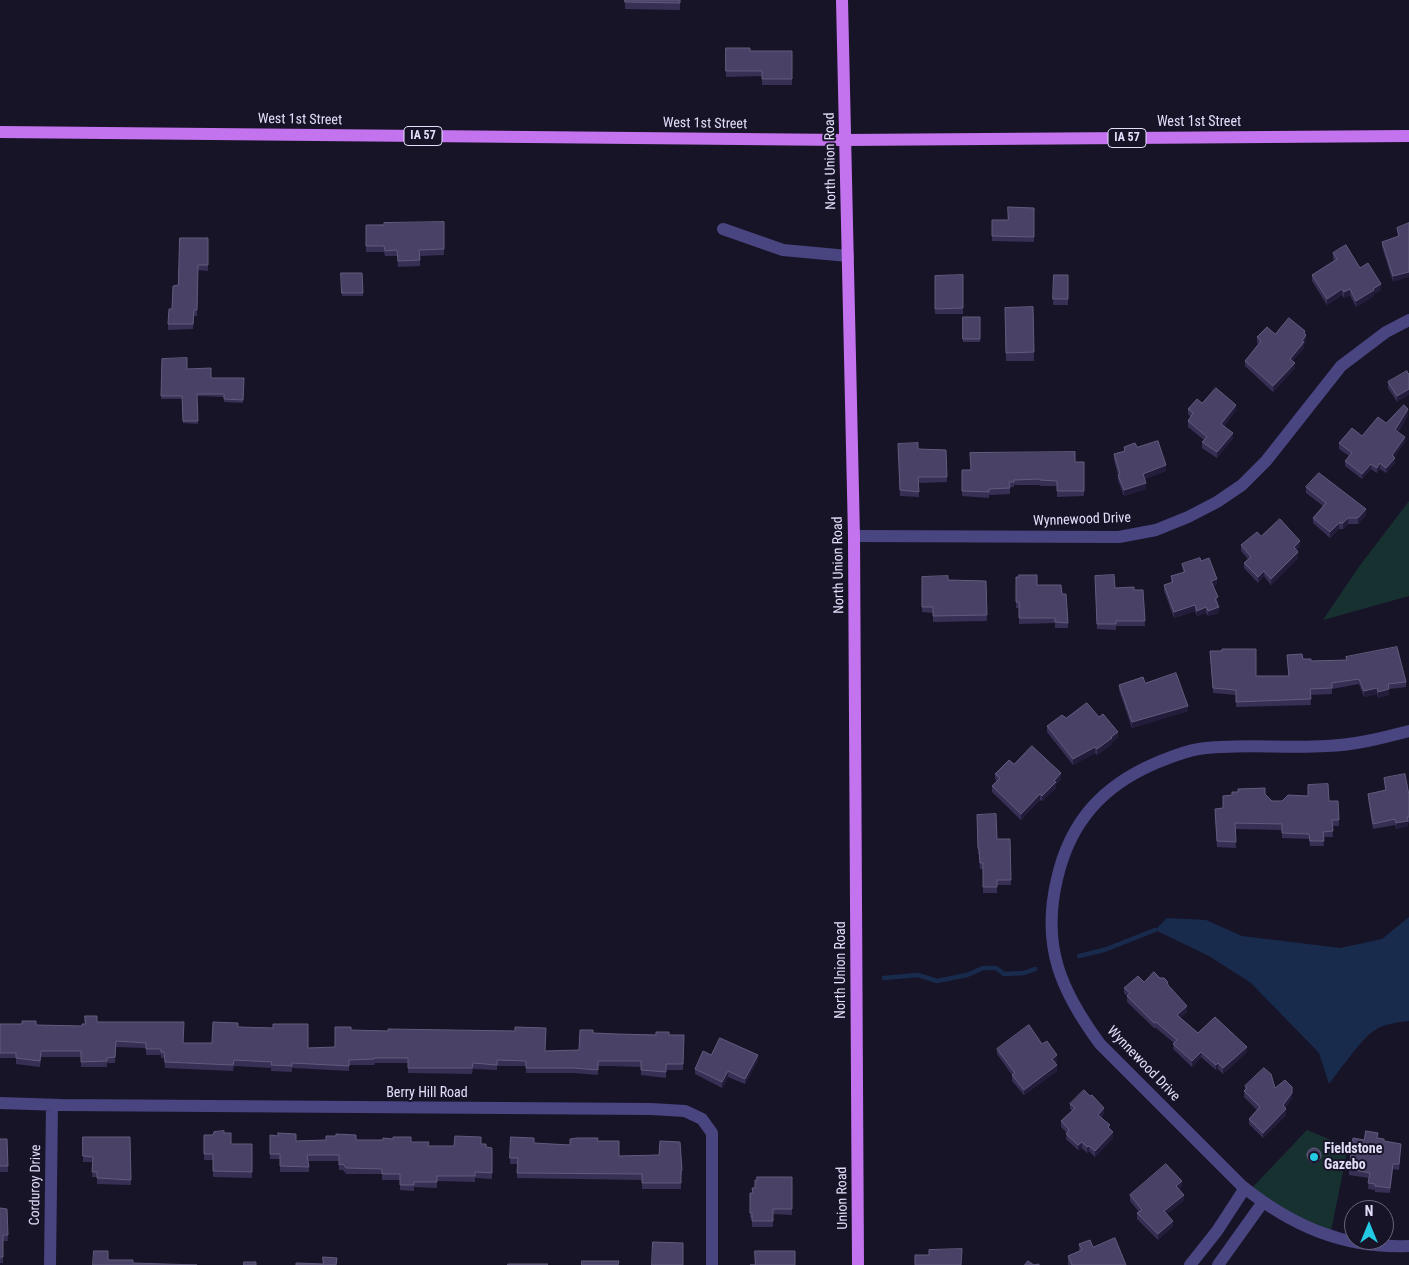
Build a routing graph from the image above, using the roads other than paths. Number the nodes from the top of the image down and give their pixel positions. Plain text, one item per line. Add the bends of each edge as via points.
1 (842, 0) edge
2 (0, 132) edge
3 (1409, 136) edge
4 (845, 140) junction
5 (723, 229) dead end
6 (848, 256) junction
7 (1409, 320) edge
8 (854, 536) junction
9 (1409, 731) edge
10 (0, 1103) edge
11 (52, 1105) junction
12 (857, 1130) joint
13 (1245, 1188) junction
14 (1263, 1202) junction
15 (1409, 1246) edge
16 (50, 1265) edge
17 (712, 1265) edge
18 (858, 1265) edge
19 (1190, 1265) edge
20 (1218, 1265) edge

1 - 4 main road, North Union Road
2 - 4 main road, West 1st Street / IA 57
3 - 4 main road, West 1st Street / IA 57
4 - 6 main road, North Union Road
5 - 6 street via 783,250
6 - 8 main road, North Union Road
7 - 8 street, Wynnewood Drive via 1380,336 1341,366 1266,461 1242,485 1188,518 1156,530 1119,537
8 - 12 main road, North Union Road
9 - 13 street, Wynnewood Drive via 1370,741 1328,746 1198,749 1165,759 1139,770 1096,801 1078,824 1067,846 1051,902 1051,931 1066,990 1100,1044
10 - 11 street, Berry Hill Road
11 - 16 street, Corduroy Drive
11 - 17 street, Berry Hill Road via 685,1111 702,1119 712,1133
12 - 18 main road, Union Road
13 - 14 street, Wynnewood Drive
13 - 19 street
14 - 15 street, Wynnewood Drive via 1295,1223 1330,1236 1363,1244
14 - 20 street

